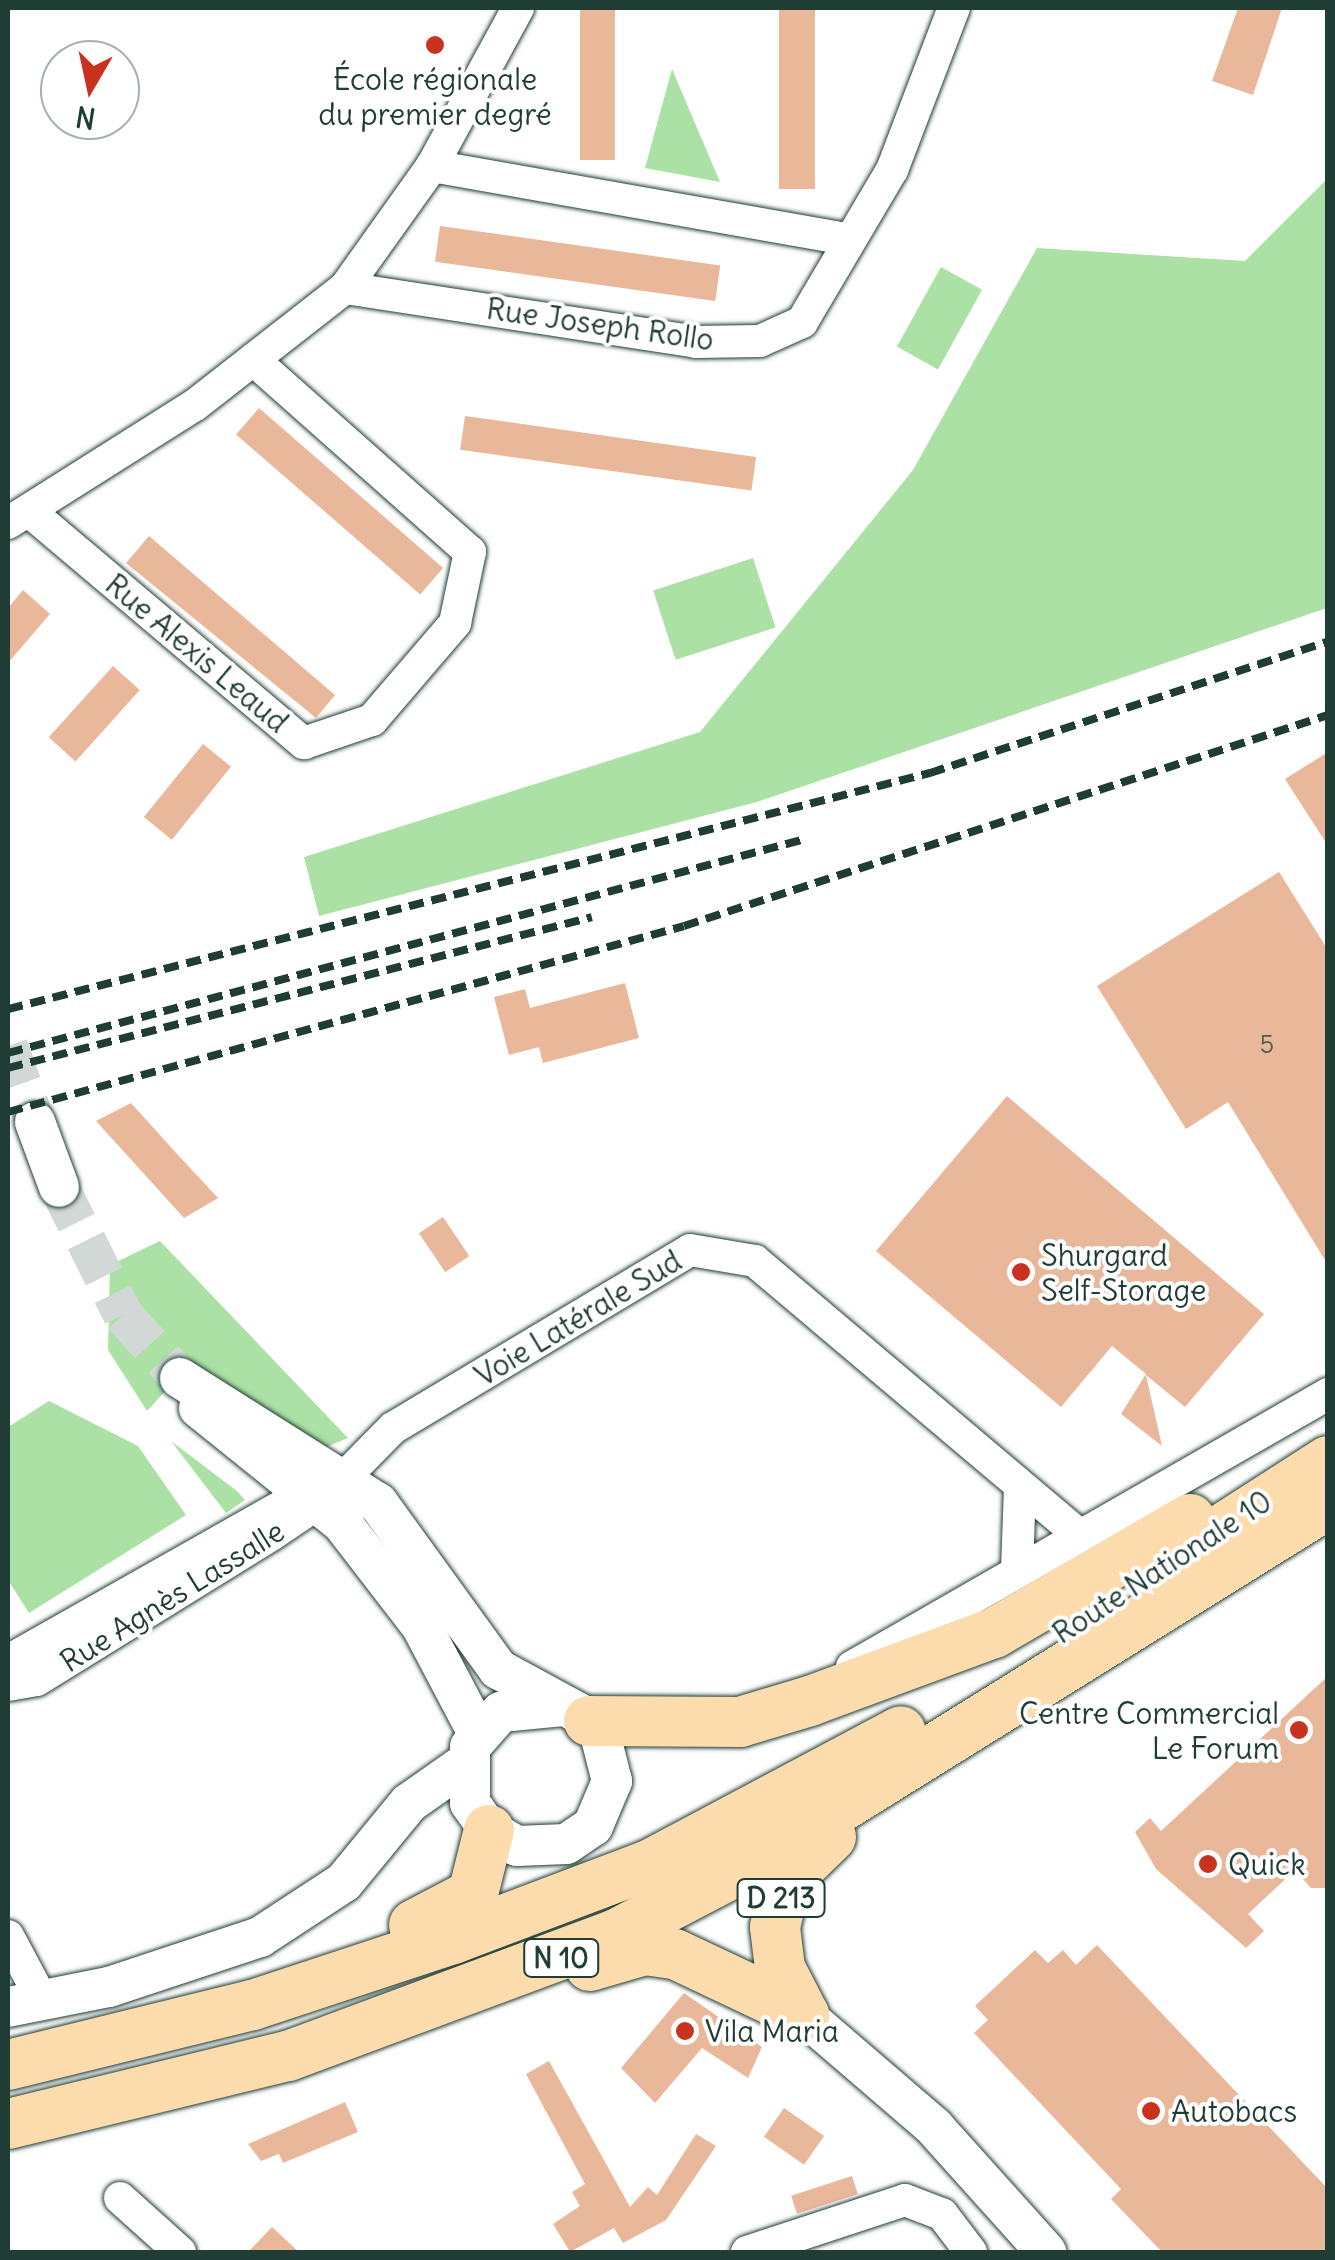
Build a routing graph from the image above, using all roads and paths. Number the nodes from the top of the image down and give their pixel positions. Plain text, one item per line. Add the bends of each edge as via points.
1 (518, 8) edge
2 (954, 8) edge
3 (432, 166) junction
4 (846, 239) junction
5 (345, 288) junction
6 (253, 359) junction
7 (18, 517) edge
8 (35, 1122) tunnel mouth
9 (59, 1187) tunnel mouth
10 (185, 1382) tunnel mouth
11 (1328, 1394) edge
12 (1318, 1481) edge
13 (1020, 1486) junction
14 (324, 1491) junction
15 (1078, 1534) junction
16 (1017, 1569) junction
17 (8, 1660) edge
18 (498, 1669) junction
19 (8, 1684) edge
20 (810, 1700) junction
21 (576, 1714) junction
22 (472, 1748) junction
23 (851, 1801) junction
24 (485, 1825) junction
25 (379, 1840) junction
26 (8, 1936) edge
27 (25, 2003) edge
28 (253, 2005) junction
29 (804, 2015) junction
30 (8, 2065) edge
31 (250, 2065) junction
32 (8, 2124) edge
33 (120, 2198) dead end
34 (180, 2252) edge
35 (747, 2252) edge
36 (971, 2252) edge
37 (1046, 2252) edge

1 - 3 street
2 - 4 street, Rue Joseph Rollo via 892,170
3 - 4 street
3 - 5 street
4 - 5 street, Rue Joseph Rollo via 802,322 760,342 696,342
5 - 6 street
6 - 7 street
6 - 7 street, Rue Alexis Leaud via 470,552 455,623 372,720 304,743
8 - 9 street
10 - 14 street via 203,1416
11 - 15 street
12 - 20 main road via 1253,1482 994,1633
12 - 23 main road, N 10
12 - 28 main road, Route Nationale 10 / N 10 via 998,1674 649,1864
13 - 14 street, Voie Latérale Sud via 755,1261 722,1249 690,1250 638,1275 392,1428
13 - 15 street, Voie Latérale Sud
13 - 16 street
14 - 17 street, Rue Agnès Lassalle
14 - 18 street
14 - 18 street via 378,1504
14 - 19 street, Rue Agnès Lassalle via 37,1680
14 - 22 street via 442,1664
15 - 16 street
16 - 20 street
18 - 21 street
20 - 21 main road via 740,1722
21 - 22 street via 516,1705
21 - 24 street via 607,1748 612,1781 593,1826 566,1844 534,1849
22 - 24 street
22 - 25 street via 409,1803
23 - 29 main road, D 213 via 845,1827 800,1863 782,1894 780,1968
23 - 31 main road, N 10 via 746,1866 518,1977
24 - 25 street via 434,1816
24 - 28 main road via 483,1875 458,1908 275,1978
25 - 27 street via 344,1882 260,1937
26 - 27 street
28 - 30 main road, N 10
29 - 31 main road, D 213 via 695,1960 644,1950 293,2074
29 - 37 street, D 213 via 934,2127
31 - 32 main road, N 10
33 - 34 street
35 - 36 street via 905,2200 942,2214

